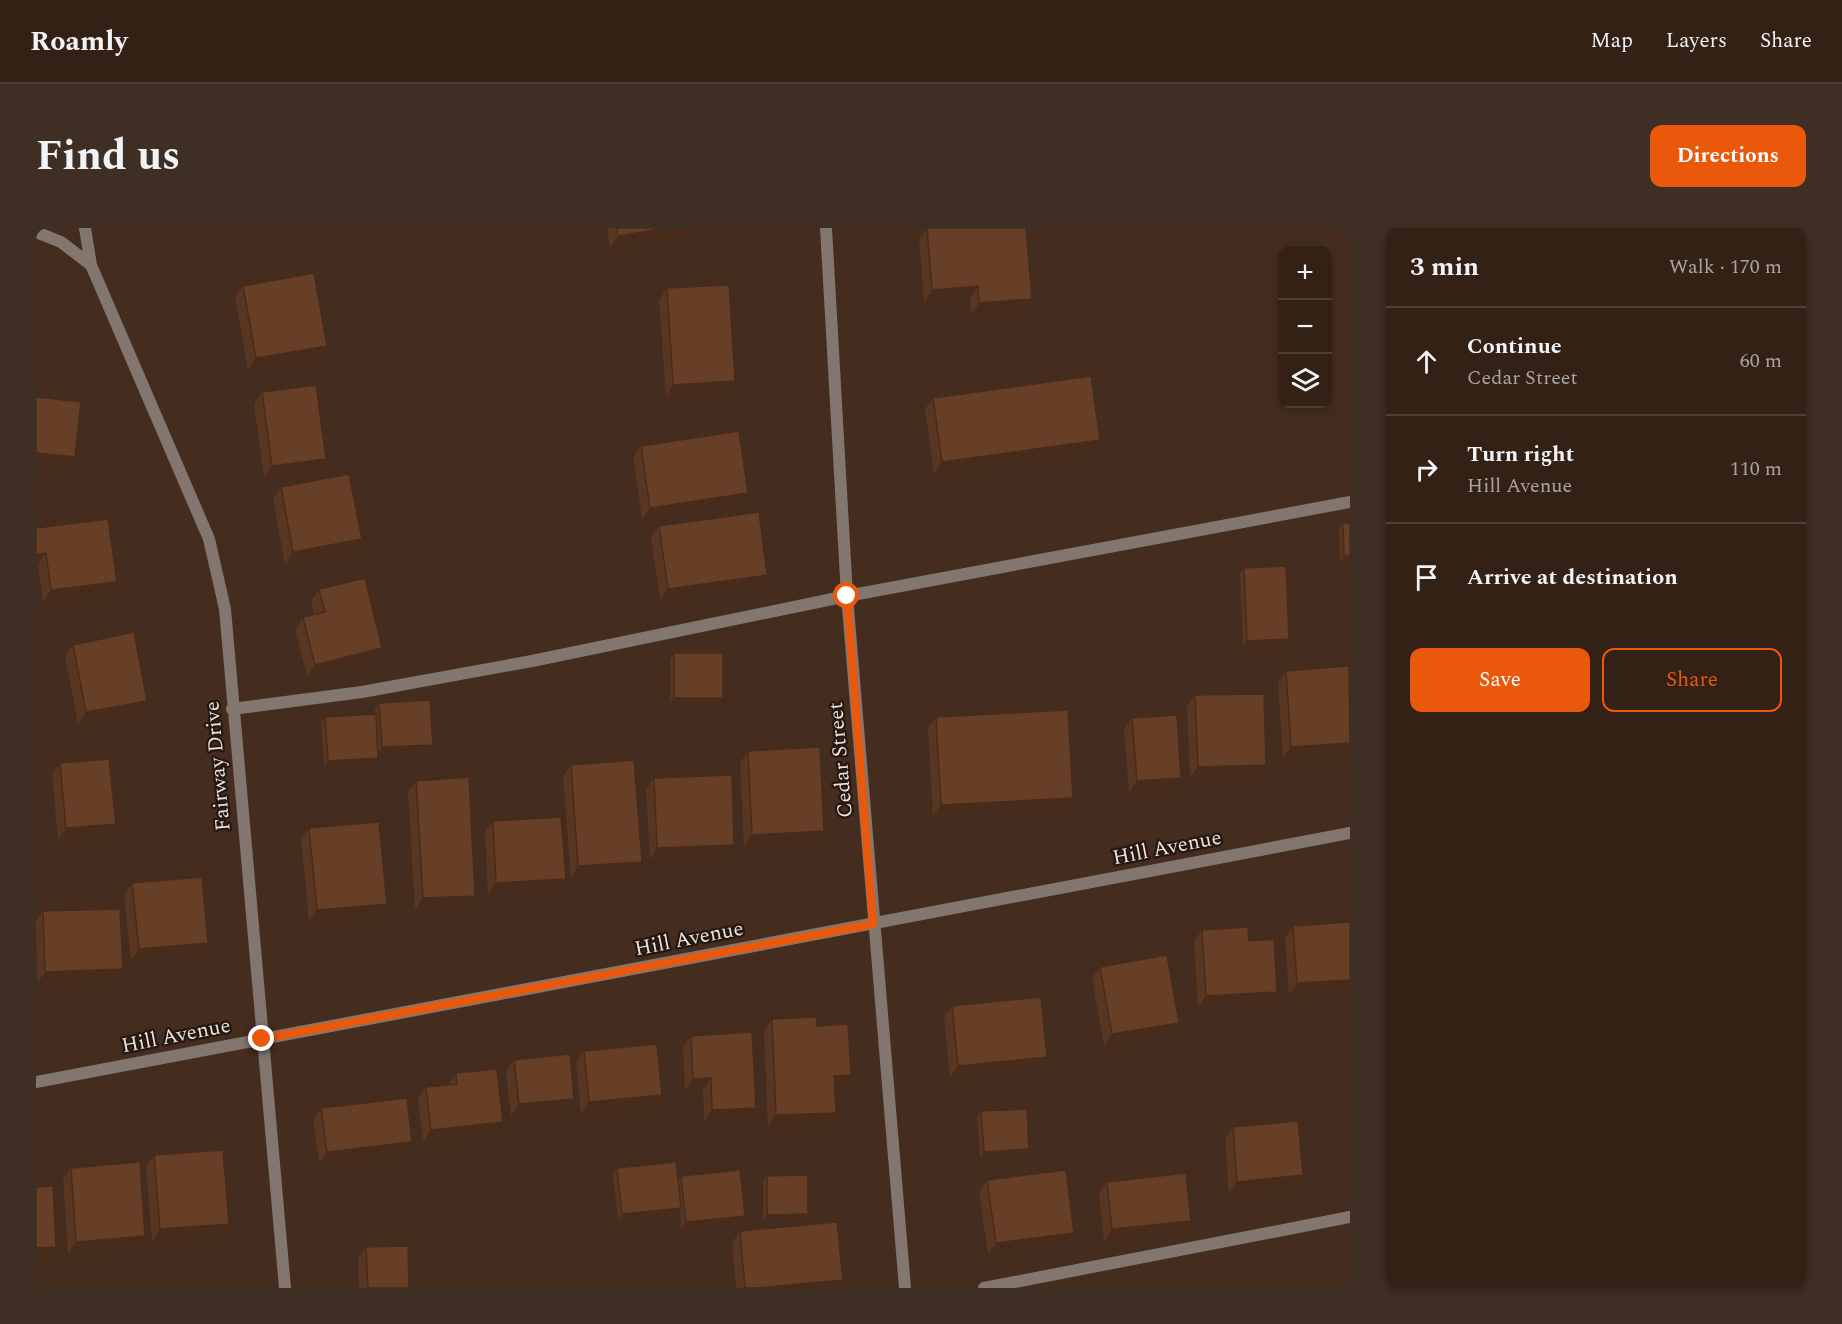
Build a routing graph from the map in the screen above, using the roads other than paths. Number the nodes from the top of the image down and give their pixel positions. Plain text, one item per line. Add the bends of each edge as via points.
1 (85, 228) edge
2 (826, 228) edge
3 (36, 232) edge
4 (91, 265) junction
5 (1350, 502) edge
6 (847, 596) junction
7 (232, 709) junction
8 (1350, 833) edge
9 (873, 924) junction
10 (262, 1039) junction
11 (36, 1082) edge
12 (1350, 1216) edge
13 (285, 1288) edge
14 (905, 1288) edge
15 (984, 1288) edge

1 - 4 street, Fairway Drive
2 - 6 street, Cedar Street
3 - 4 street, Fairway Drive via 61,242
4 - 7 street, Fairway Drive via 209,539 225,609
5 - 6 street
6 - 7 street via 532,661 362,692
6 - 9 street, Cedar Street
7 - 10 street, Fairway Drive
8 - 9 street, Hill Avenue
9 - 10 street, Hill Avenue
9 - 14 street, Cedar Street
10 - 11 street, Hill Avenue
10 - 13 street, Fairway Drive
12 - 15 street

